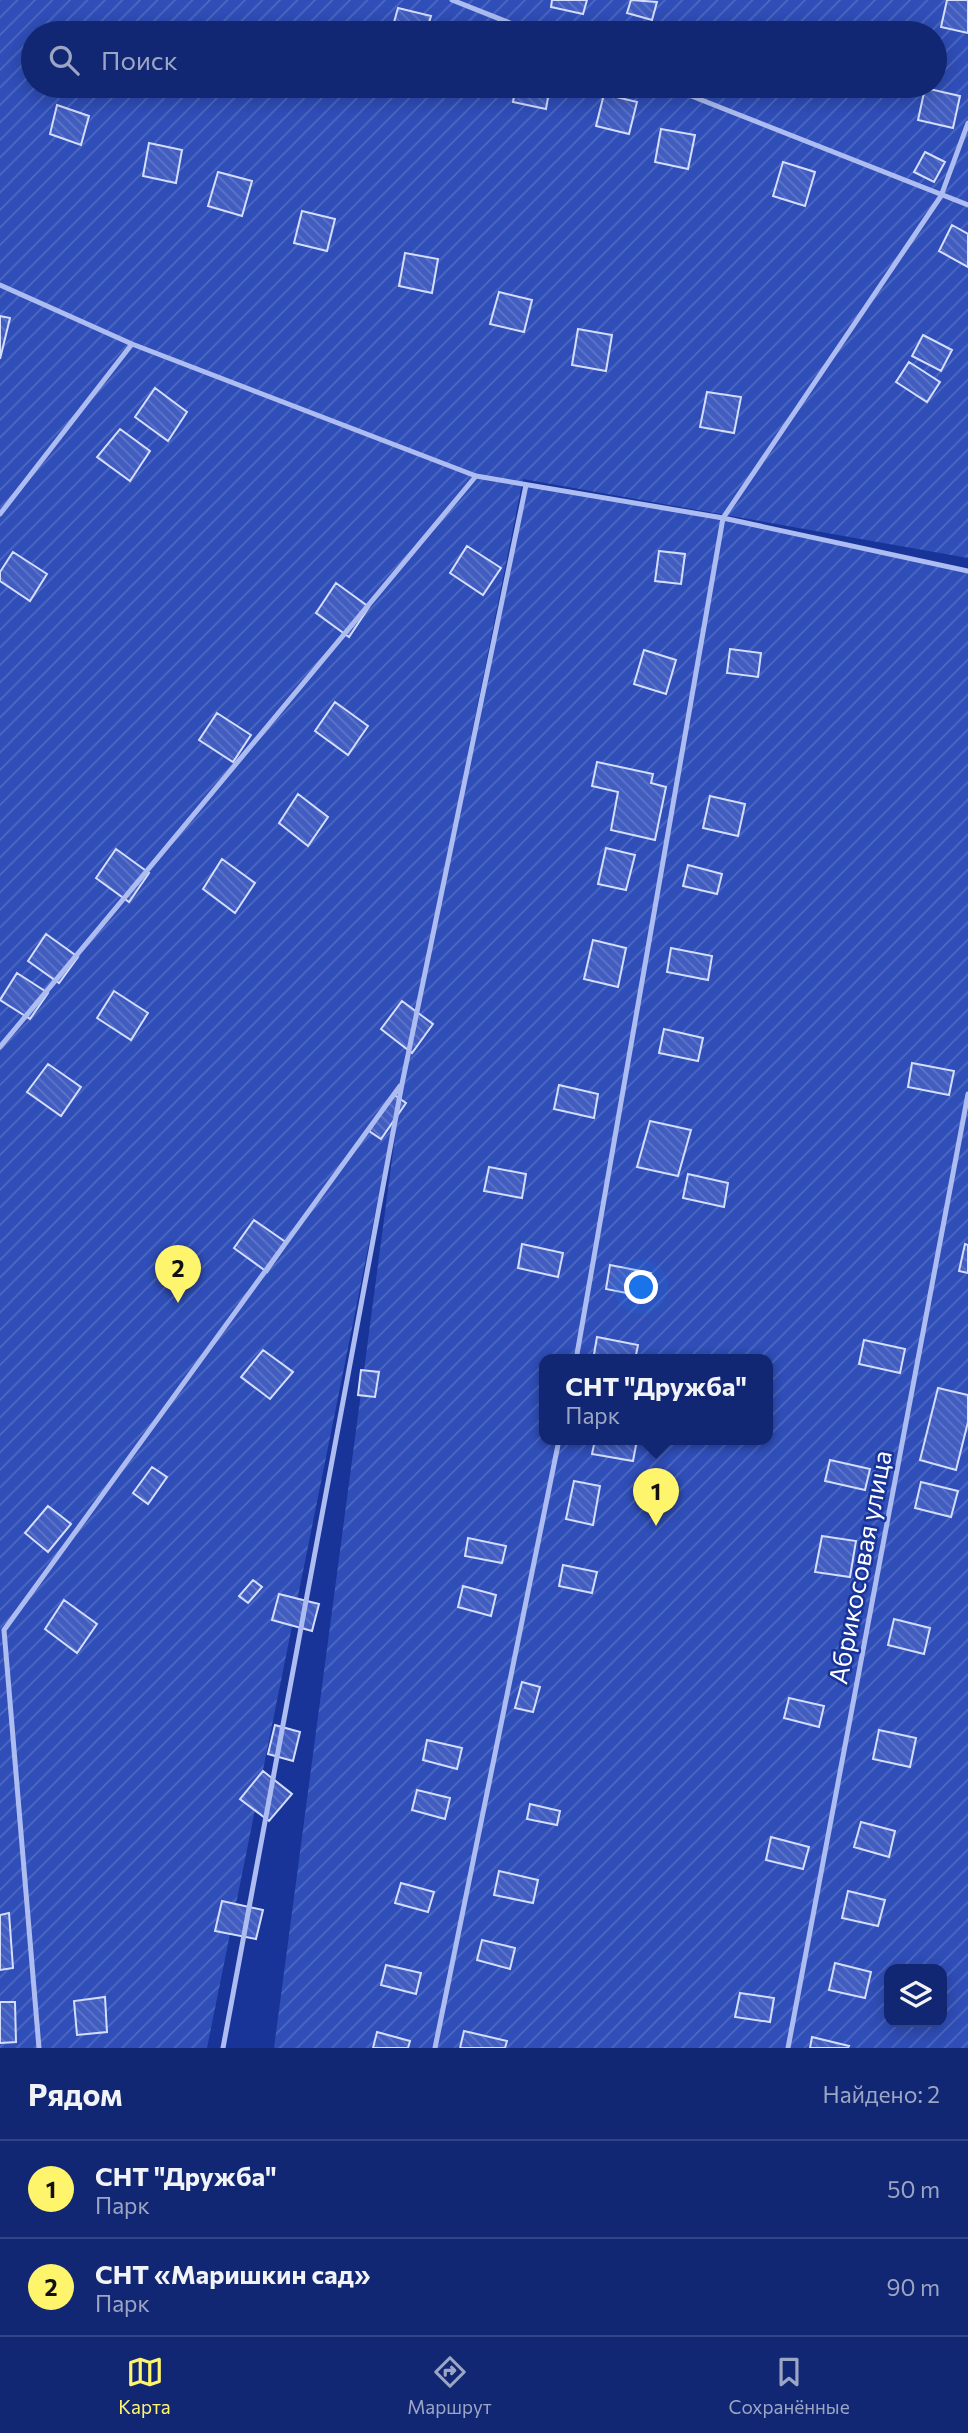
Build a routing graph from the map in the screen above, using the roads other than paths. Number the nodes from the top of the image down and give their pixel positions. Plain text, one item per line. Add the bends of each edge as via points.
1 (452, 0) edge
2 (505, 21) edge
3 (696, 98) edge
4 (968, 123) edge
5 (941, 196) junction
6 (968, 205) edge
7 (0, 285) edge
8 (132, 344) junction
9 (476, 476) junction
10 (526, 485) junction
11 (0, 514) edge
12 (723, 518) junction
13 (968, 571) edge
14 (0, 1047) edge
15 (402, 1084) junction
16 (968, 1094) edge
17 (577, 1354) edge
18 (558, 1445) edge
19 (39, 2048) edge
20 (223, 2048) edge
21 (435, 2048) edge
22 (788, 2048) edge

1 - 2 lane
3 - 5 lane
4 - 5 lane
5 - 6 lane
5 - 12 lane
7 - 8 lane
8 - 9 lane
8 - 11 lane
9 - 10 lane
9 - 14 lane
10 - 12 lane
10 - 15 lane
12 - 13 lane
12 - 17 lane
15 - 19 lane via 4,1630
15 - 20 lane
16 - 22 lane, Абрикосовая улица
18 - 21 lane

